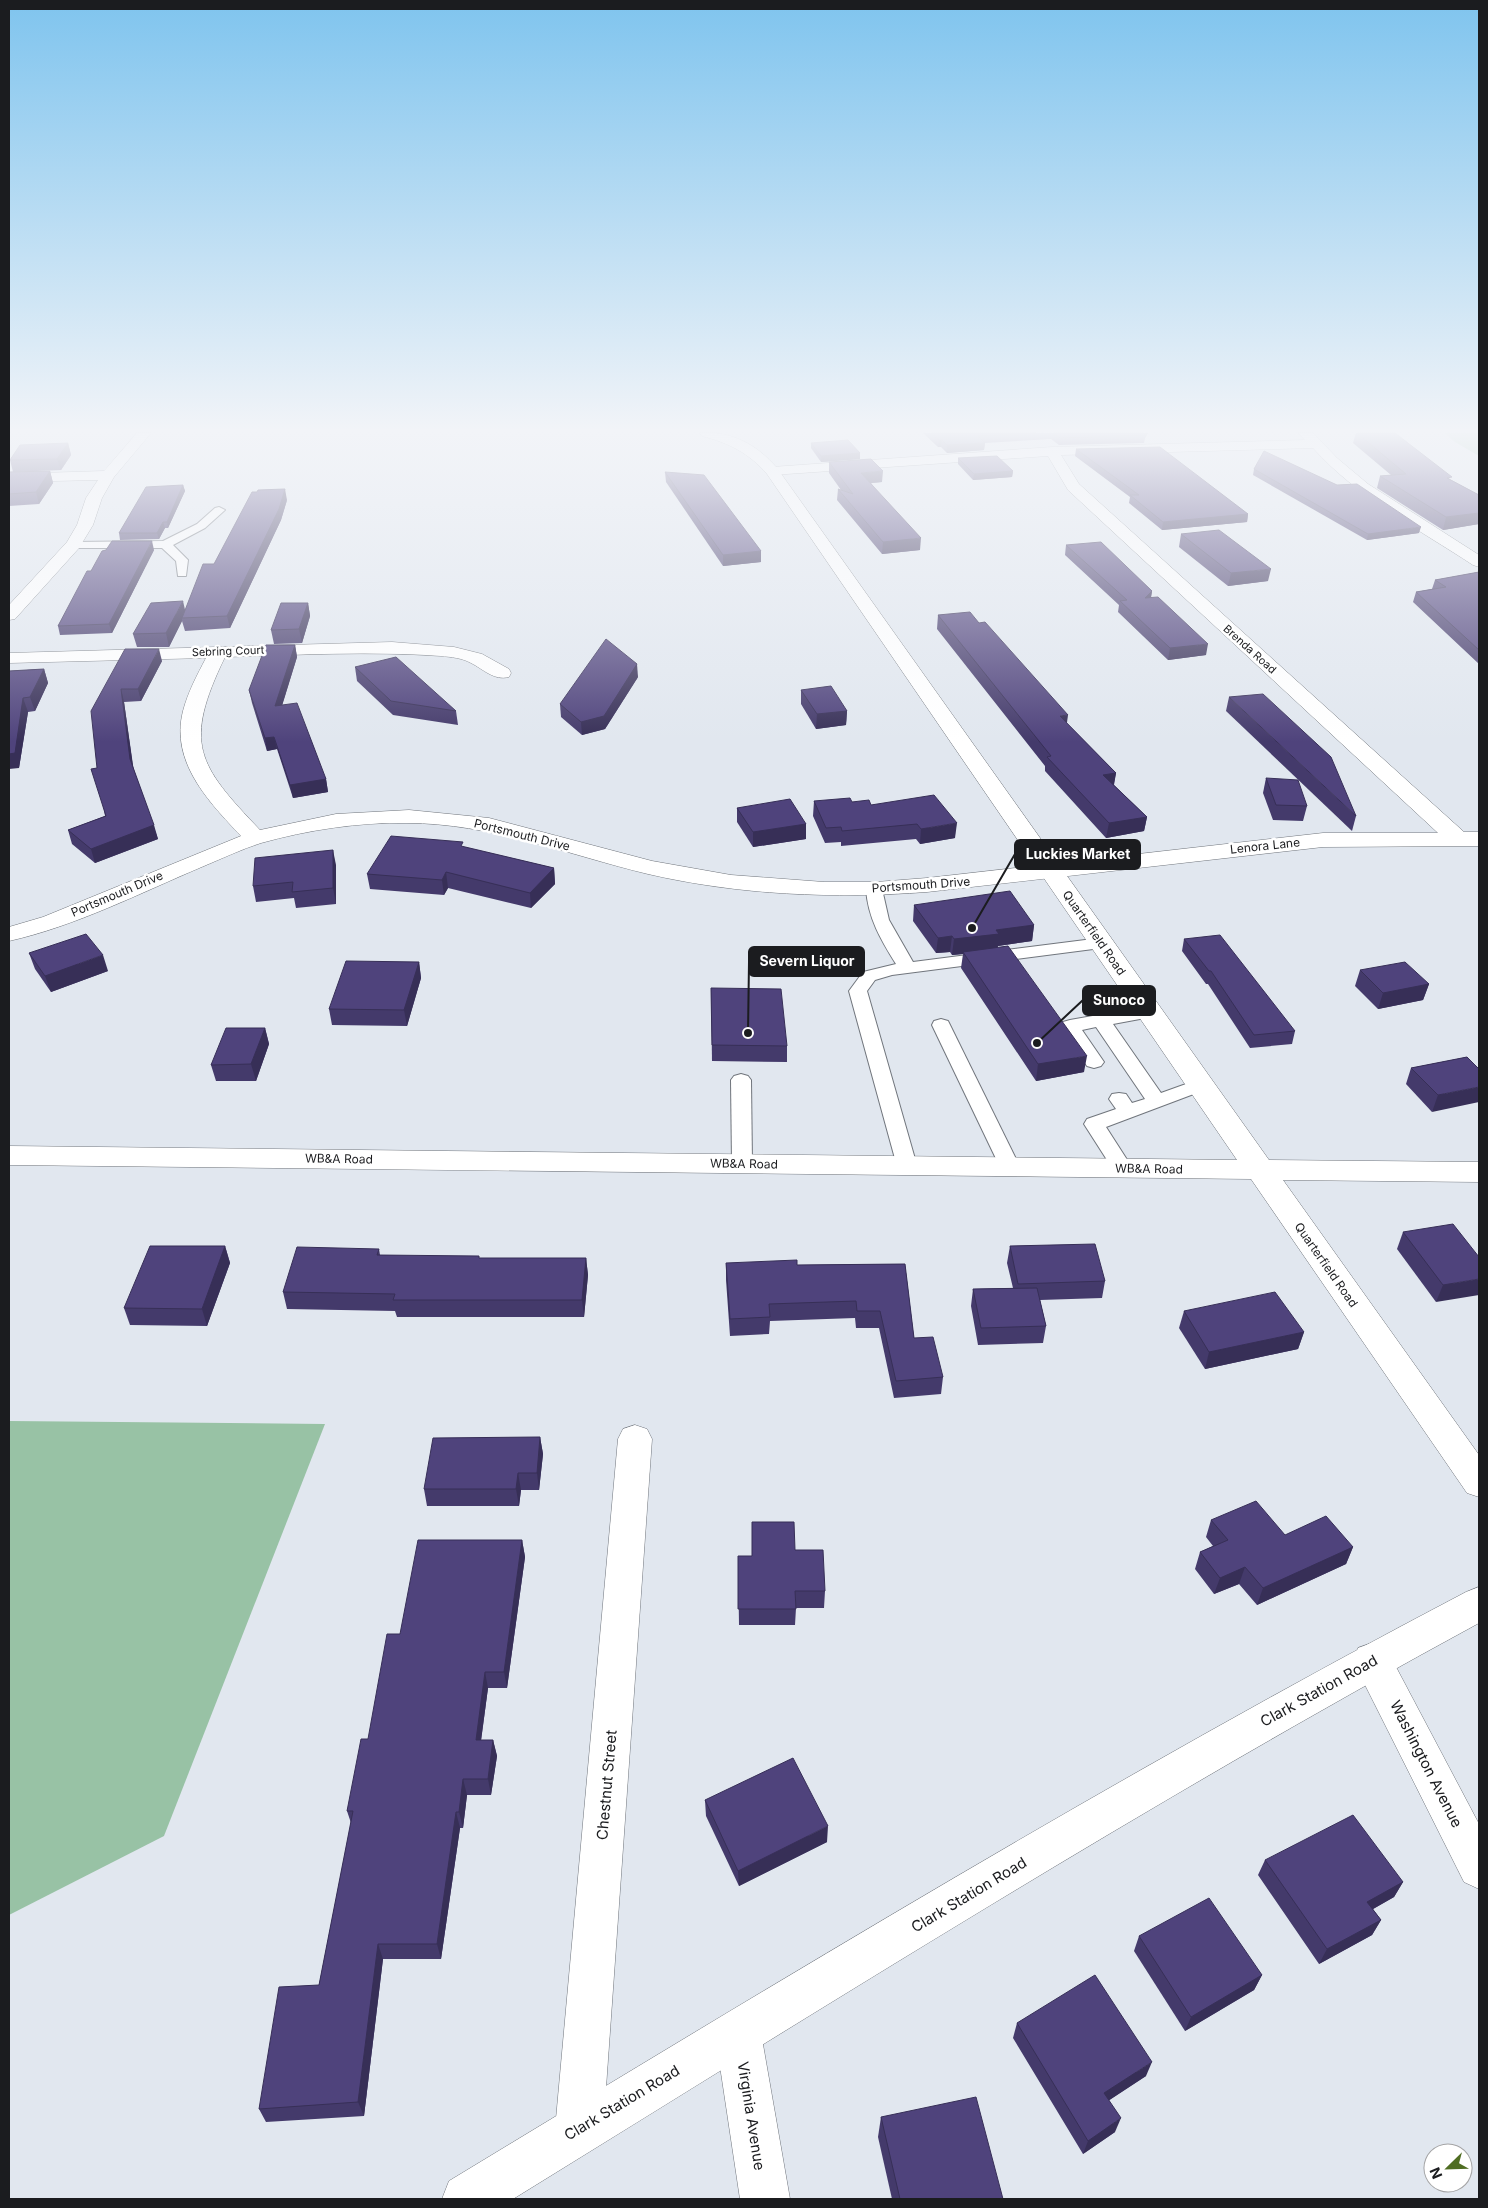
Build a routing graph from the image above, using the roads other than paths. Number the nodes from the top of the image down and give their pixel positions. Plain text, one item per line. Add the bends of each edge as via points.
1 (78, 536) edge
2 (181, 536) edge
3 (817, 536) edge
4 (1128, 536) edge
5 (1439, 536) edge
6 (166, 544) junction
7 (73, 545) junction
8 (1479, 562) edge
9 (182, 573) dead end
10 (9, 615) edge
11 (218, 652) junction
12 (9, 658) edge
13 (502, 672) dead end
14 (256, 838) junction
15 (1469, 839) edge
16 (1051, 872) junction
17 (874, 889) junction
18 (9, 934) edge
19 (1101, 943) junction
20 (907, 967) junction
21 (1149, 1012) junction
22 (1101, 1020) junction
23 (941, 1025) dead end
24 (1094, 1062) dead end
25 (741, 1080) dead end
26 (1200, 1085) junction
27 (1157, 1102) junction
28 (9, 1156) edge
29 (742, 1164) junction
30 (908, 1166) junction
31 (1010, 1167) junction
32 (1123, 1169) junction
33 (1259, 1170) junction
34 (1479, 1172) edge
35 (635, 1440) dead end
36 (1479, 1483) edge
37 (1479, 1604) edge
38 (1372, 1661) junction
39 (1479, 1868) edge
40 (738, 2033) junction
41 (579, 2130) junction
42 (467, 2199) edge
43 (765, 2199) edge

1 - 7 street
2 - 6 lane
3 - 16 street, Quarterfield Road
4 - 15 street, Brenda Road
5 - 8 street
6 - 7 lane
6 - 9 lane via 182,560
7 - 10 street
11 - 12 street, Sebring Court
11 - 13 street, Sebring Court via 343,647 423,649 476,658
11 - 14 street via 191,720 191,742 197,765 209,788
14 - 17 street, Portsmouth Drive via 363,818 409,816 450,819 490,825 691,876 779,887
14 - 18 street, Portsmouth Drive via 51,922
15 - 16 street, Lenora Lane via 1323,840
16 - 17 street, Portsmouth Drive
16 - 19 street, Quarterfield Road
17 - 20 lane via 874,904 884,930
19 - 20 lane
19 - 21 street, Quarterfield Road
20 - 30 lane via 869,976 858,991
21 - 22 lane
21 - 26 street, Quarterfield Road
22 - 24 lane via 1070,1026
22 - 27 lane
23 - 31 lane
25 - 29 lane
26 - 27 lane
26 - 33 street, Quarterfield Road
27 - 32 lane via 1123,1105 1094,1124
28 - 29 street, WB&A Road
29 - 30 street, WB&A Road
30 - 31 street, WB&A Road
31 - 32 street, WB&A Road
32 - 33 street, WB&A Road
33 - 34 street, WB&A Road
33 - 36 street, Quarterfield Road
35 - 41 street, Chestnut Street
37 - 38 street, Clark Station Road
38 - 39 street, Washington Avenue
38 - 40 street, Clark Station Road via 1146,1788
40 - 41 street, Clark Station Road
40 - 43 street, Virginia Avenue
41 - 42 street, Clark Station Road

